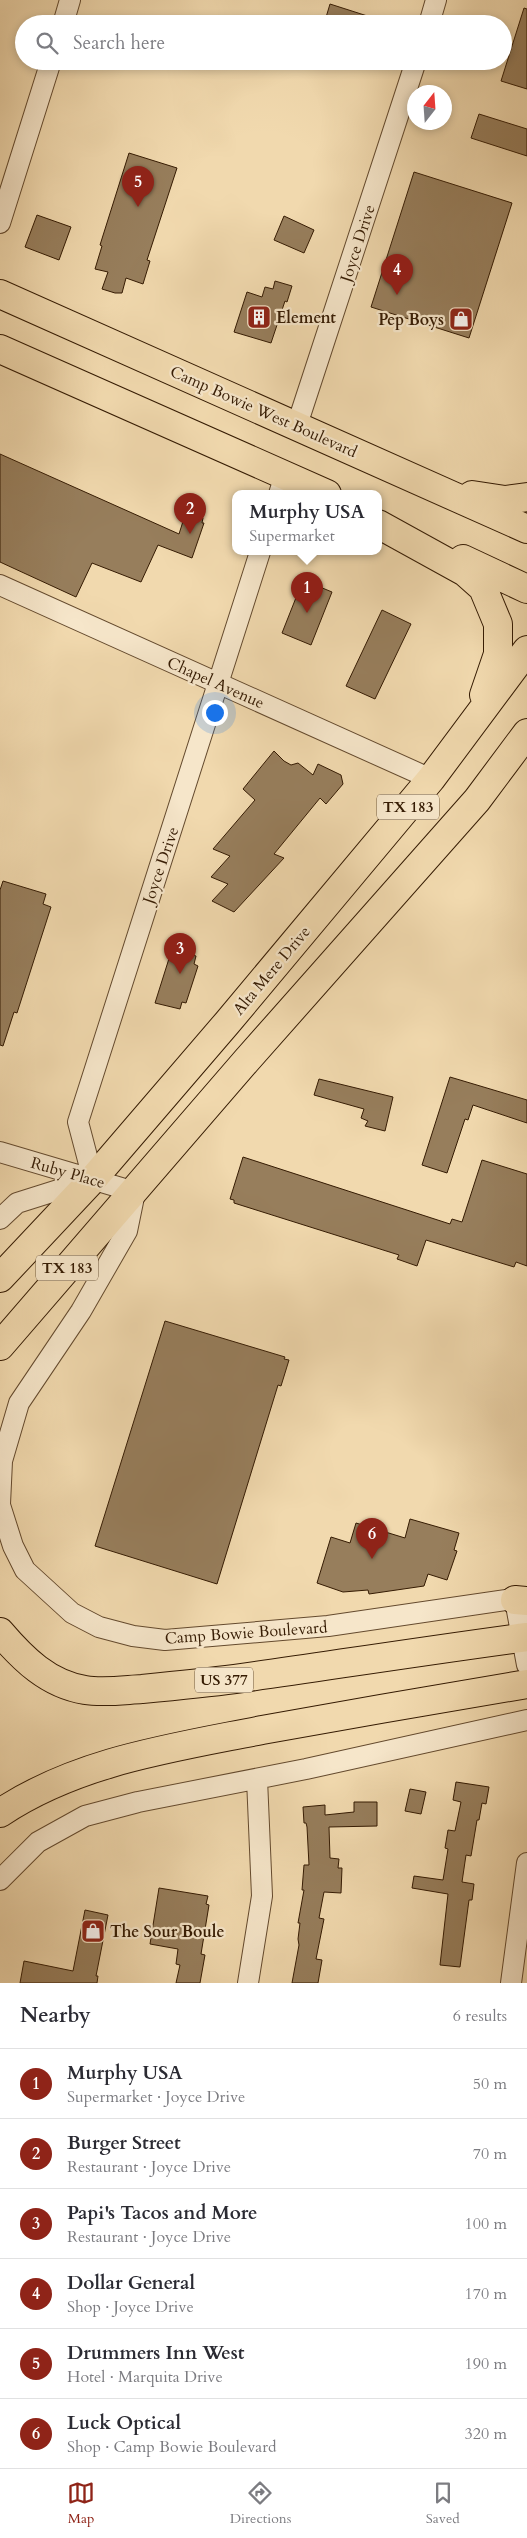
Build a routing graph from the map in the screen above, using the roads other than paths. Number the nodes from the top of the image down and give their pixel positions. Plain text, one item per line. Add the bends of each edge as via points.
1 (70, 0) edge
2 (436, 0) edge
3 (66, 15) edge
4 (432, 15) edge
5 (48, 70) edge
6 (413, 70) edge
7 (0, 223) edge
8 (0, 294) edge
9 (0, 349) edge
10 (297, 425) junction
11 (395, 469) junction
12 (282, 484) edge
13 (312, 490) edge
14 (527, 497) edge
15 (382, 521) edge
16 (382, 526) edge
17 (527, 529) edge
18 (259, 555) edge
19 (0, 586) edge
20 (527, 589) edge
21 (527, 650) edge
22 (219, 684) junction
23 (474, 723) junction
24 (527, 733) edge
25 (527, 747) edge
26 (495, 775) junction
27 (431, 779) junction
28 (0, 1152) edge
29 (93, 1179) junction
30 (136, 1192) junction
31 (0, 1219) edge
32 (0, 1278) edge
33 (0, 1346) edge
34 (0, 1504) edge
35 (523, 1599) edge
36 (0, 1632) edge
37 (525, 1637) edge
38 (527, 1665) edge
39 (527, 1684) edge
40 (527, 1720) edge
41 (257, 1778) junction
42 (0, 1813) edge
43 (527, 1863) edge
44 (0, 1880) edge
45 (248, 1983) edge
46 (511, 1983) edge

1 - 3 street
2 - 4 street
5 - 7 street
6 - 10 street, Joyce Drive
8 - 10 main road, Camp Bowie West Boulevard
9 - 12 main road
10 - 11 main road, Camp Bowie West Boulevard
11 - 14 main road via 476,496 505,500
11 - 17 main road, Camp Bowie West Boulevard
12 - 13 main road
15 - 20 main road
16 - 23 main road via 465,572 483,588 491,603 498,624 498,654
18 - 22 street, Joyce Drive
19 - 22 street, Chapel Avenue
21 - 23 main road, Alta Mere Drive / TX 183
22 - 27 street, Chapel Avenue
22 - 29 street, Joyce Drive via 78,1122
23 - 27 main road, Alta Mere Drive / TX 183
24 - 26 main road, TX 183
25 - 26 main road
26 - 30 main road, TX 183 via 477,800 246,1061
27 - 29 main road, Alta Mere Drive / TX 183
28 - 29 street, Ruby Place
29 - 30 street, Ruby Place
29 - 31 street via 17,1203
29 - 32 main road, Alta Mere Drive / TX 183
30 - 33 main road, TX 183 via 90,1240
30 - 34 street, Camp Bowie Boulevard via 127,1230 80,1311 20,1403 2,1462
34 - 35 street, Camp Bowie Boulevard via 21,1562 46,1591 72,1613 99,1627 133,1636 165,1640 328,1626
35 - 37 street
36 - 37 main road, US 377 via 42,1674 85,1690 107,1691 199,1684
37 - 38 street
39 - 42 main road via 146,1754 86,1770
40 - 41 street
41 - 44 street via 85,1816 38,1842
41 - 45 street via 262,1896
43 - 46 street

